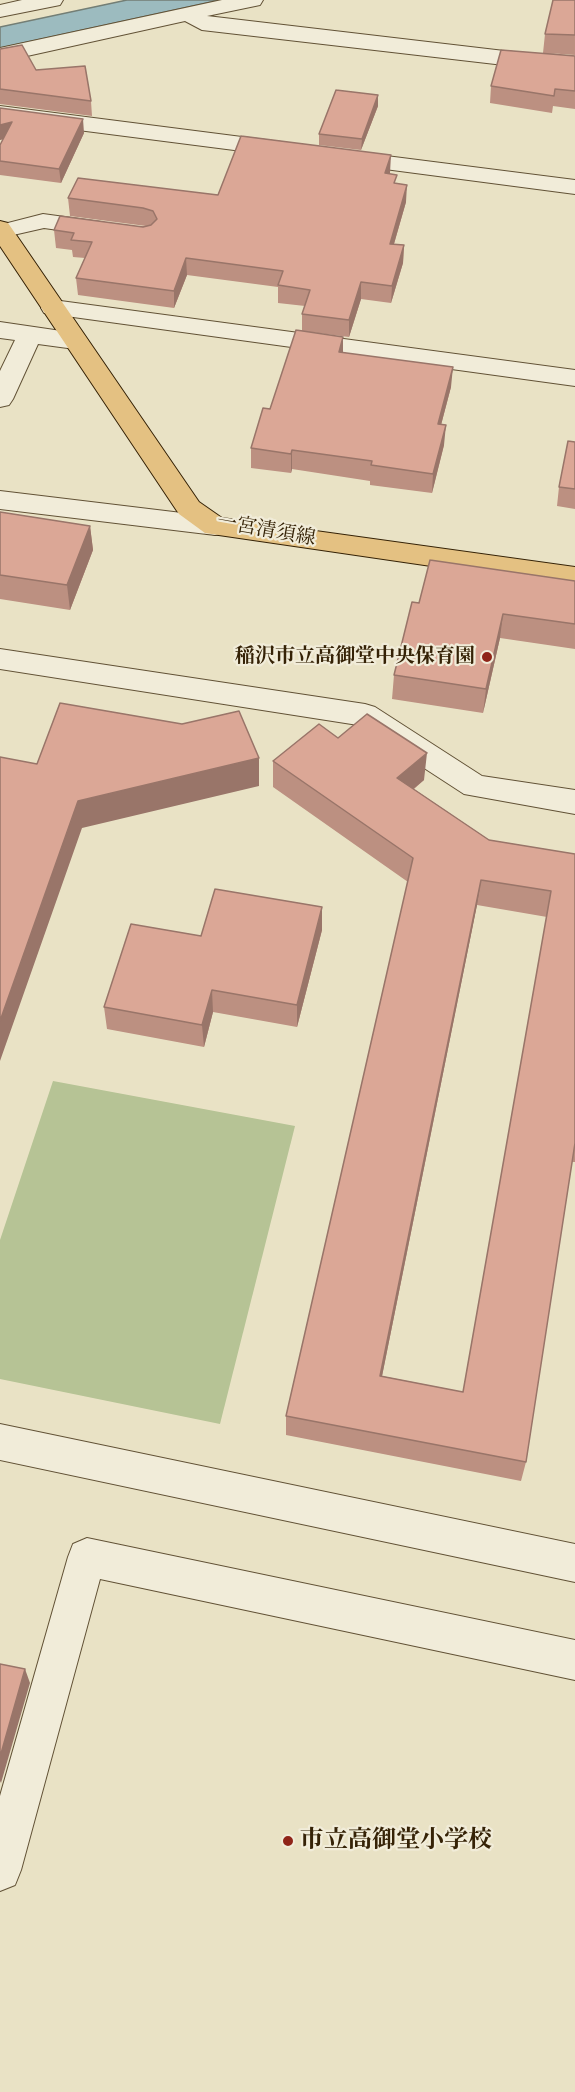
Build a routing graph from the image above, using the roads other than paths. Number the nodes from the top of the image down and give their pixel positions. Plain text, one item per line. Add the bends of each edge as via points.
1 (52, 0) edge
2 (252, 0) edge
3 (0, 11) edge
4 (190, 15) junction
5 (0, 55) edge
6 (575, 64) edge
7 (0, 113) edge
8 (305, 152) edge
9 (328, 155) edge
10 (575, 187) edge
11 (1, 230) edge
12 (122, 232) edge
13 (53, 308) junction
14 (0, 330) edge
15 (30, 334) junction
16 (75, 341) junction
17 (575, 378) edge
18 (0, 399) edge
19 (0, 500) edge
20 (215, 526) junction
21 (575, 577) edge
22 (0, 659) edge
23 (575, 802) edge
24 (0, 1442) edge
25 (575, 1563) edge
26 (575, 1660) edge
27 (0, 1870) edge

1 - 3 street
2 - 4 street
4 - 5 street
4 - 6 street via 202,23
7 - 8 street
9 - 10 street
11 - 12 street via 43,221
11 - 13 main road, 一宮清須線
13 - 16 main road, 一宮清須線
13 - 17 street
14 - 15 street
15 - 16 street
15 - 18 street
16 - 20 main road, 一宮清須線 via 189,508
19 - 20 street
20 - 21 main road, 一宮清須線
22 - 23 street via 365,715 475,786
24 - 25 street
26 - 27 street via 87,1557

